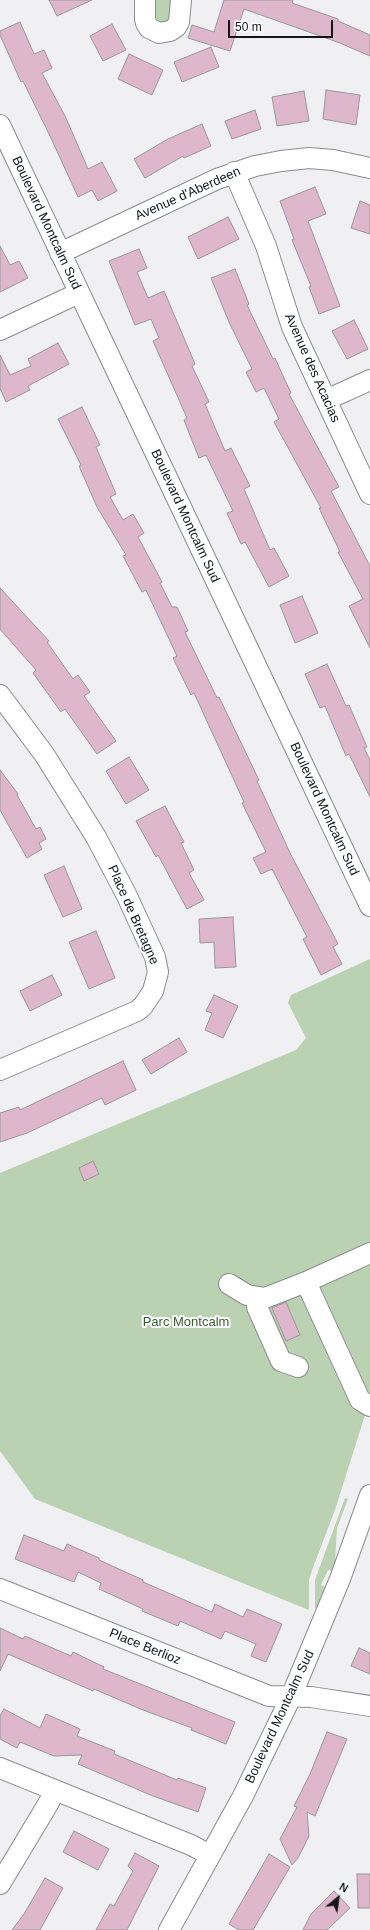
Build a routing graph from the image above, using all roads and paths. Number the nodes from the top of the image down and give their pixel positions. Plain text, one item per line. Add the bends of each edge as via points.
1 (145, 0) edge
2 (181, 0) edge
3 (0, 125) edge
4 (370, 168) edge
5 (234, 172) junction
6 (60, 253) junction
7 (80, 294) junction
8 (0, 330) edge
9 (370, 380) edge
10 (326, 400) junction
11 (370, 494) edge
12 (0, 695) edge
13 (370, 906) edge
14 (0, 1070) edge
15 (370, 1253) edge
16 (306, 1282) junction
17 (229, 1284) dead end
18 (257, 1298) junction
19 (298, 1367) dead end
20 (370, 1406) edge
21 (368, 1508) edge
22 (0, 1589) edge
23 (291, 1697) junction
24 (370, 1706) edge
25 (0, 1768) edge
26 (55, 1790) junction
27 (210, 1855) junction
28 (0, 1884) edge
29 (169, 1930) edge

1 - 2 street via 146,23 149,28 159,33 176,27 179,22
3 - 6 street, Boulevard Montcalm Sud
4 - 5 street, Avenue d'Aberdeen via 309,158 268,163
5 - 6 street, Avenue d'Aberdeen
5 - 10 street, Avenue des Acacias via 266,246 292,327
6 - 7 street, Boulevard Montcalm Sud
7 - 8 street
7 - 13 street, Boulevard Montcalm Sud
9 - 10 street
10 - 11 street, Avenue des Acacias
12 - 14 street, Place de Bretagne via 44,754 96,837 126,894 158,972 154,991 137,1011
15 - 16 street
16 - 18 street via 269,1297
16 - 20 street via 360,1400
17 - 18 street
18 - 19 street via 256,1307 281,1361
21 - 23 street, Boulevard Montcalm Sud via 328,1612
22 - 23 street, Place Berlioz via 269,1696
23 - 24 street, Place Berlioz via 320,1698
23 - 27 street, Boulevard Montcalm Sud via 255,1773
25 - 26 street
26 - 27 street via 191,1844
26 - 28 street
27 - 29 street, Boulevard Montcalm Sud

